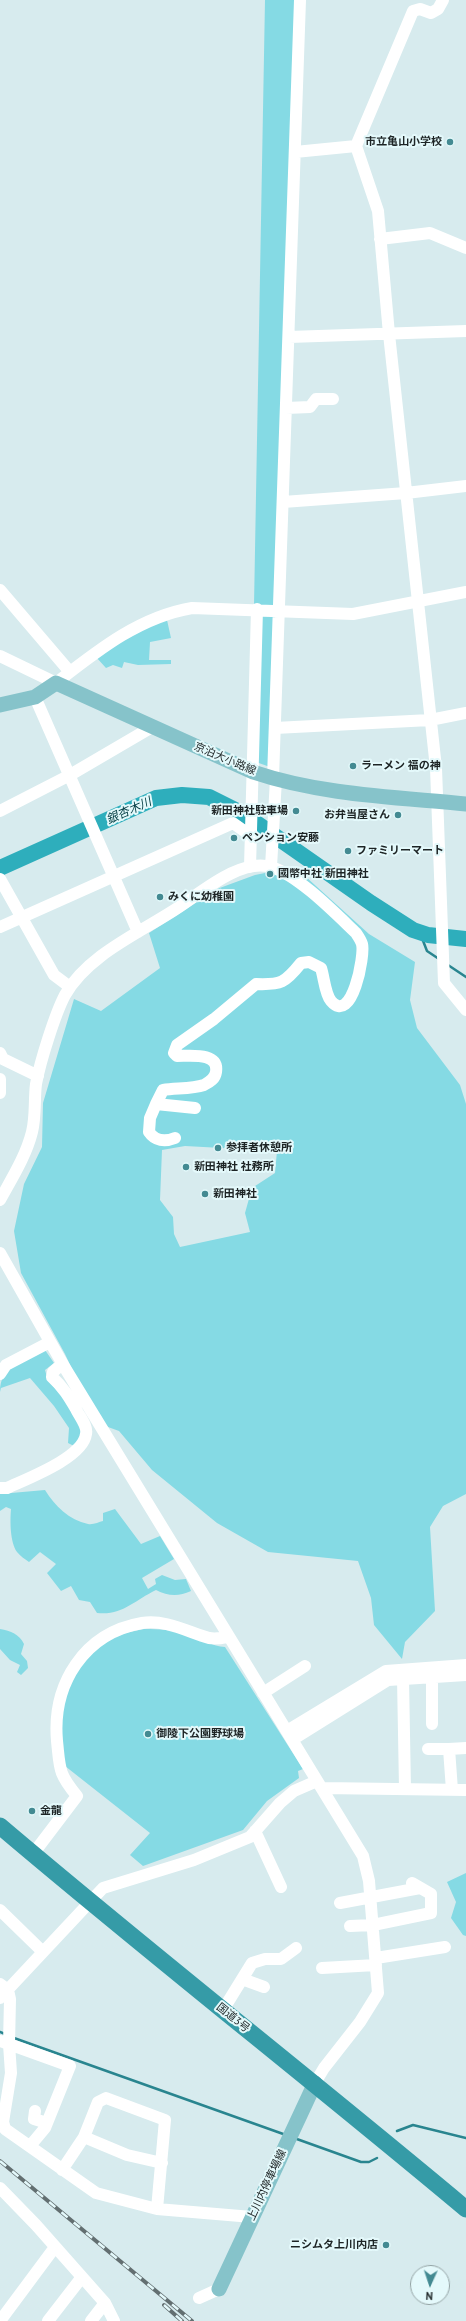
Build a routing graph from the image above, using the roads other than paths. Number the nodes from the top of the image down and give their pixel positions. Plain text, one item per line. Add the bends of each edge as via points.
1 (300, 0) edge
2 (443, 0) edge
3 (356, 146) junction
4 (295, 152) junction
5 (380, 239) junction
6 (466, 248) edge
7 (466, 331) edge
8 (389, 334) junction
9 (289, 337) junction
10 (333, 398) dead end
11 (286, 408) junction
12 (466, 486) edge
13 (406, 493) junction
14 (283, 502) junction
15 (0, 590) edge
16 (466, 592) edge
17 (418, 600) junction
18 (257, 609) junction
19 (279, 611) junction
20 (0, 656) edge
21 (70, 672) junction
22 (56, 683) junction
23 (35, 697) junction
24 (0, 705) edge
25 (466, 713) edge
26 (430, 720) junction
27 (152, 727) junction
28 (275, 728) junction
29 (254, 772) junction
30 (70, 774) junction
31 (274, 779) junction
32 (438, 801) junction
33 (466, 804) edge
34 (0, 811) edge
35 (251, 835) junction
36 (250, 867) junction
37 (271, 867) junction
38 (115, 877) junction
39 (0, 879) edge
40 (21, 919) junction
41 (0, 927) edge
42 (138, 932) junction
43 (70, 987) junction
44 (466, 1010) edge
45 (1, 1059) edge
46 (38, 1076) junction
47 (0, 1079) edge
48 (0, 1093) edge
49 (156, 1104) junction
50 (195, 1108) dead end
51 (175, 1138) dead end
52 (3, 1186) edge
53 (0, 1200) edge
54 (0, 1253) edge
55 (50, 1342) junction
56 (62, 1364) junction
57 (0, 1374) edge
58 (0, 1488) edge
59 (228, 1637) junction
60 (466, 1665) edge
61 (305, 1666) dead end
62 (466, 1675) edge
63 (432, 1676) junction
64 (403, 1678) junction
65 (263, 1693) junction
66 (432, 1724) dead end
67 (290, 1736) junction
68 (466, 1748) edge
69 (428, 1749) dead end
70 (449, 1749) junction
71 (320, 1784) junction
72 (405, 1789) junction
73 (452, 1790) junction
74 (466, 1790) edge
75 (0, 1826) edge
76 (255, 1831) junction
77 (33, 1854) junction
78 (281, 1887) dead end
79 (370, 1897) junction
80 (91, 1902) junction
81 (340, 1903) dead end
82 (0, 1910) edge
83 (373, 1925) junction
84 (350, 1926) dead end
85 (445, 1947) dead end
86 (296, 1948) dead end
87 (43, 1952) junction
88 (376, 1961) junction
89 (322, 1968) dead end
90 (242, 1979) junction
91 (264, 1987) dead end
92 (3, 1991) edge
93 (223, 2010) junction
94 (7, 2039) edge
95 (315, 2083) junction
96 (35, 2111) dead end
97 (47, 2123) junction
98 (84, 2137) junction
99 (30, 2146) junction
100 (162, 2163) junction
101 (62, 2170) junction
102 (0, 2188) edge
103 (465, 2208) edge
104 (157, 2209) junction
105 (252, 2218) junction
106 (56, 2247) junction
107 (82, 2277) junction
108 (219, 2289) joint
109 (199, 2298) dead end
110 (105, 2303) junction
111 (0, 2321) edge
112 (48, 2321) edge
113 (91, 2321) edge
114 (114, 2321) edge

1 - 4 street
2 - 3 street via 438,9 431,13 420,9 413,11
3 - 4 street
3 - 5 street via 378,211
4 - 9 street
5 - 6 street via 430,233
5 - 8 street
7 - 8 street
8 - 9 street
8 - 13 street
9 - 11 street
10 - 11 street via 316,399 310,407
11 - 14 street
12 - 13 street
13 - 14 street
13 - 17 street
14 - 19 street
15 - 21 street
16 - 17 street
17 - 19 street via 353,614
17 - 26 street
18 - 19 street
18 - 21 street via 192,608 172,611 127,631
18 - 29 street
19 - 28 street
20 - 22 street
21 - 22 street
22 - 23 main road
22 - 27 main road, 京泊大小路線
23 - 24 main road
23 - 30 street
25 - 26 street
26 - 28 street
26 - 32 street
27 - 29 main road, 京泊大小路線
27 - 30 street
28 - 31 street
29 - 31 main road, 京泊大小路線
29 - 35 street
30 - 34 street
30 - 38 street
31 - 32 main road, 京泊大小路線 via 313,788
31 - 37 street
32 - 33 main road, 京泊大小路線
32 - 44 street via 444,983
35 - 36 street
35 - 38 street via 233,823
36 - 37 street
36 - 42 street via 212,884 179,908
37 - 49 street via 292,878 356,933 362,945 362,955 350,1000 340,1006 331,1001 321,968 309,962 301,963 286,981 274,985 256,984 174,1049 177,1056 208,1057 214,1060 217,1066 212,1081 202,1085 163,1090
38 - 40 street
38 - 42 street
39 - 40 street
40 - 41 street
40 - 43 street via 54,975
42 - 43 street via 91,964
43 - 46 street via 58,1012
45 - 46 street
46 - 52 street via 33,1131 23,1158
47 - 48 street
49 - 50 street
49 - 51 street via 150,1118 149,1132 153,1138
52 - 53 street
54 - 55 street
55 - 56 street
55 - 57 street via 6,1365
56 - 58 street via 53,1372 52,1377 63,1387 84,1425 87,1433 84,1440 55,1467 7,1488
56 - 59 street
59 - 65 street
59 - 77 street via 211,1638 163,1624 143,1623 122,1628 85,1651 71,1669 64,1684 59,1700 56,1729 62,1778 77,1796
60 - 67 street via 386,1671
61 - 65 street
62 - 63 street
63 - 64 street
63 - 66 street
64 - 67 street via 388,1680
64 - 72 street
65 - 67 street
67 - 71 street
68 - 70 street
69 - 70 street
70 - 73 street
71 - 72 street
71 - 76 street via 294,1791
71 - 79 street via 363,1856
72 - 73 street
73 - 74 street
75 - 77 highway, 国道3号
76 - 78 street
76 - 80 street via 250,1836 194,1860 103,1888
77 - 80 highway, 国道3号
79 - 81 street
79 - 83 street
79 - 83 street via 416,1885 431,1894 431,1913
80 - 87 street
80 - 93 highway, 国道3号
82 - 87 street
83 - 84 street
83 - 88 street
85 - 88 street
86 - 90 street via 281,1959 265,1959 252,1963
87 - 92 street
88 - 89 street
88 - 95 street via 378,1993
90 - 91 street
90 - 93 street
92 - 94 street via 10,1999
93 - 95 highway, 国道3号
94 - 97 street via 70,2066
94 - 99 street via 11,2073 3,2122 5,2129
95 - 103 highway, 国道3号
95 - 105 main road, 上川内停車場線
96 - 97 street via 34,2119
97 - 99 street
98 - 100 street via 127,2155
98 - 100 street via 98,2102 106,2098 165,2120
98 - 101 street
99 - 101 street
100 - 104 street
101 - 104 street via 96,2193
102 - 106 street
104 - 105 street
105 - 108 main road, 上川内停車場線
106 - 107 street
106 - 111 street
107 - 110 street
107 - 112 street
108 - 109 street
110 - 113 street
110 - 114 street

